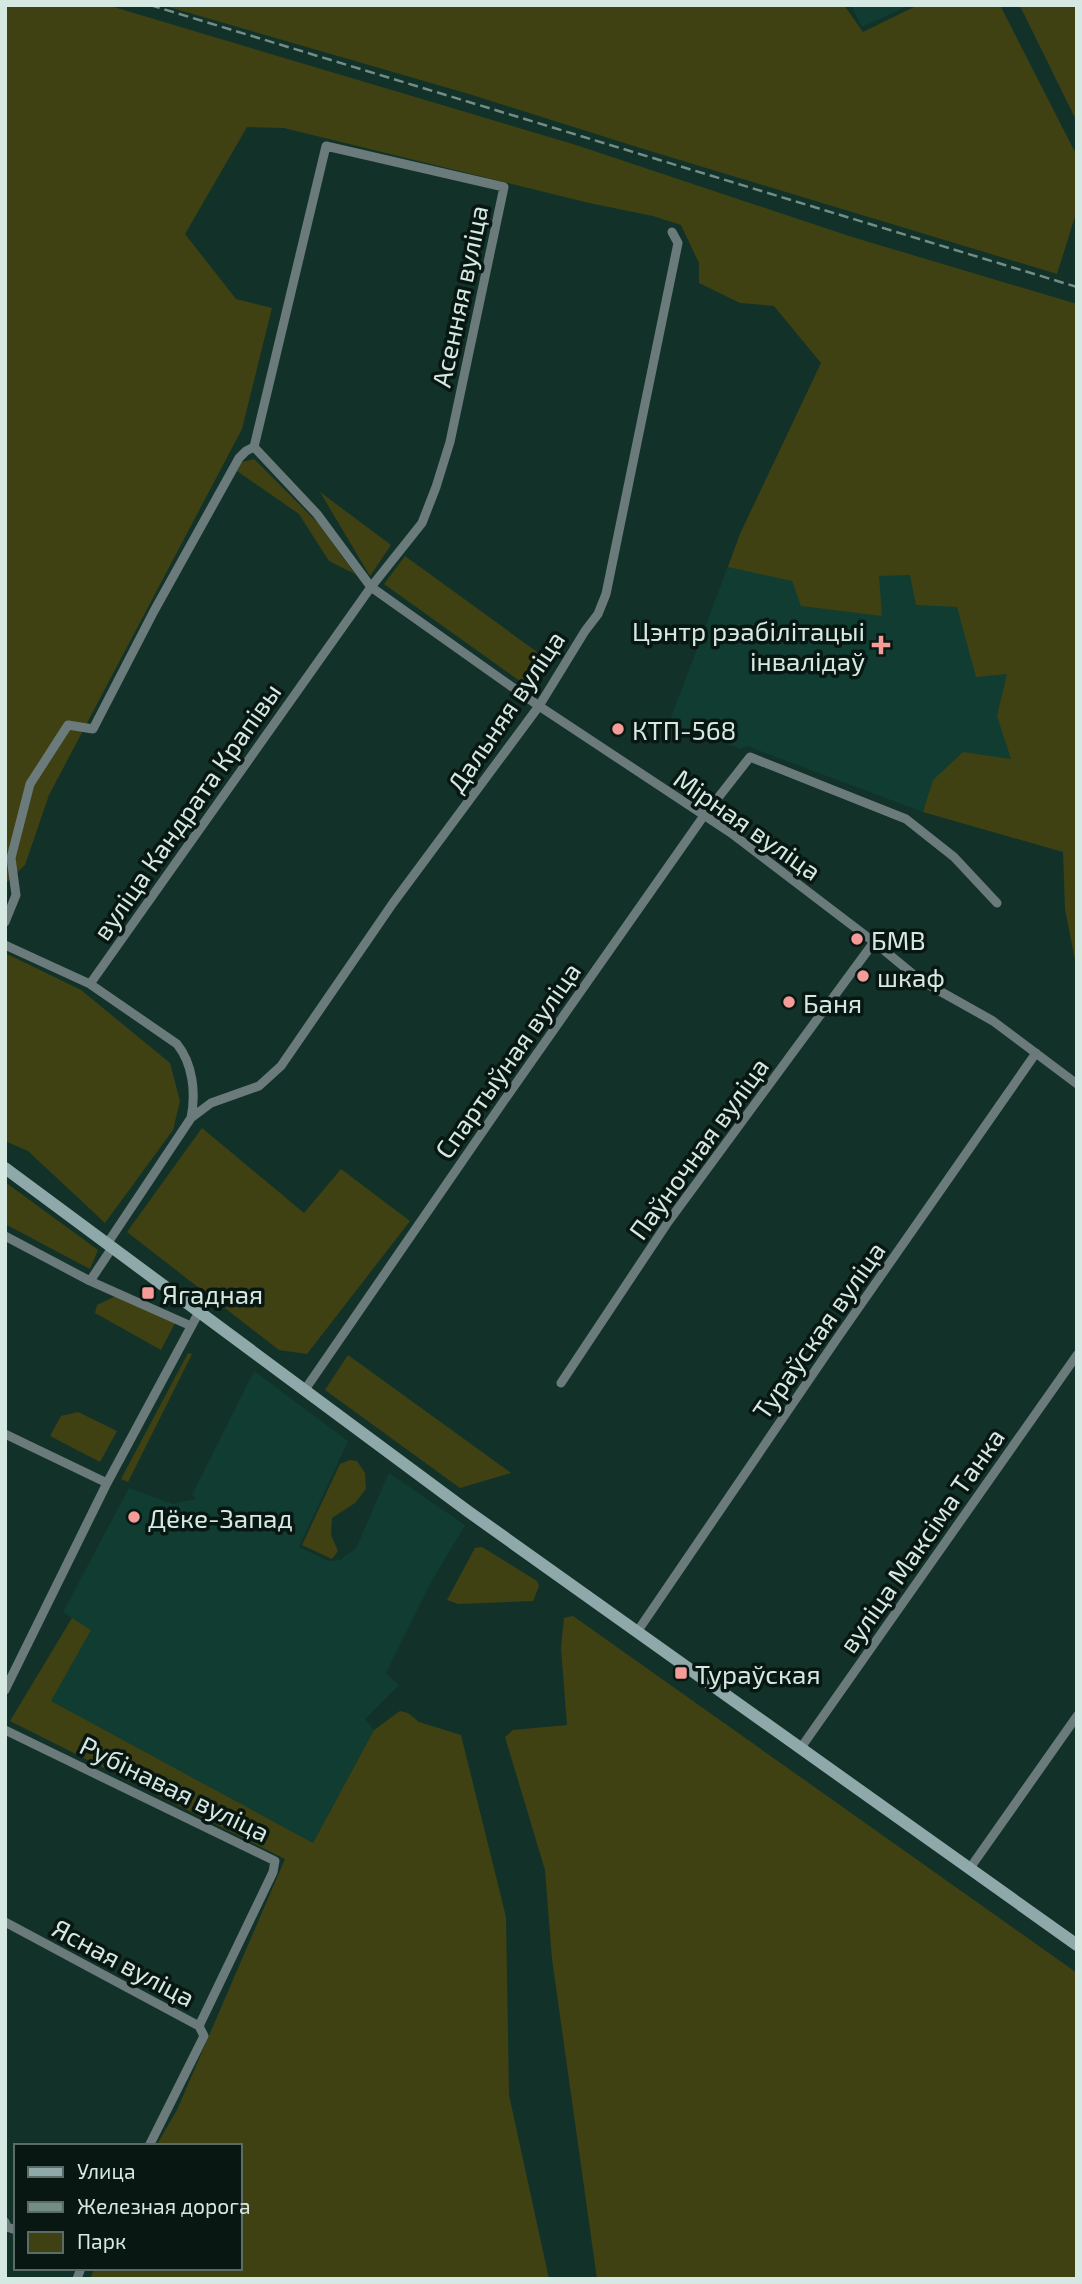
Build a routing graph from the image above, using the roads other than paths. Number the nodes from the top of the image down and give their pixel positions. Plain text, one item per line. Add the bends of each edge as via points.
1 (672, 232) dead end
2 (254, 447) junction
3 (371, 587) junction
4 (539, 706) junction
5 (704, 817) junction
6 (997, 903) dead end
7 (5, 922) edge
8 (874, 942) junction
9 (5, 945) edge
10 (90, 984) junction
11 (1036, 1053) junction
12 (1077, 1084) edge
13 (191, 1118) junction
14 (5, 1168) edge
15 (5, 1236) edge
16 (109, 1246) junction
17 (90, 1281) junction
18 (199, 1312) junction
19 (191, 1326) junction
20 (1077, 1355) edge
21 (561, 1383) dead end
22 (304, 1391) junction
23 (5, 1434) edge
24 (107, 1483) junction
25 (637, 1632) junction
26 (5, 1690) edge
27 (1077, 1716) edge
28 (5, 1730) edge
29 (800, 1749) junction
30 (970, 1868) junction
31 (5, 1922) edge
32 (1077, 1945) edge
33 (199, 2026) junction
34 (150, 2144) edge

1 - 4 street, Дальняя вуліца via 678,243 606,594
2 - 3 street, Мірная вуліца via 317,514
2 - 3 street, Асенняя вуліца via 326,146 503,187 450,442 436,487 422,523
2 - 7 street via 239,458 93,729 68,726 30,784 11,858 16,895
3 - 4 street, Мірная вуліца
3 - 10 street, вуліца Кандрата Крапівы
4 - 5 street, Мірная вуліца
4 - 13 street, Дальняя вуліца via 393,903 281,1066 259,1086 211,1103
5 - 6 street, Спартыўная вуліца via 750,757 906,819 954,857
5 - 8 street, Мірная вуліца
5 - 22 street, Спартыўная вуліца
8 - 11 street, Мірная вуліца via 920,981 993,1021
8 - 21 street, Паўночная вуліца via 668,1222
9 - 10 street
10 - 13 street via 185,1054 195,1100
11 - 12 street, Мірная вуліца
11 - 25 street, Тураўская вуліца
13 - 16 street
14 - 16 main road
15 - 17 street
16 - 17 street
16 - 18 main road
17 - 19 street
18 - 19 street
18 - 22 main road
19 - 24 street
20 - 29 street, вуліца Максіма Танка
22 - 25 main road
23 - 24 street
24 - 26 street
25 - 29 main road
27 - 30 street
28 - 33 street, Рубінавая вуліца via 275,1861 274,1872
29 - 30 main road
30 - 32 main road
31 - 33 street, Ясная вуліца
33 - 34 street, Ясная вуліца via 204,2036

